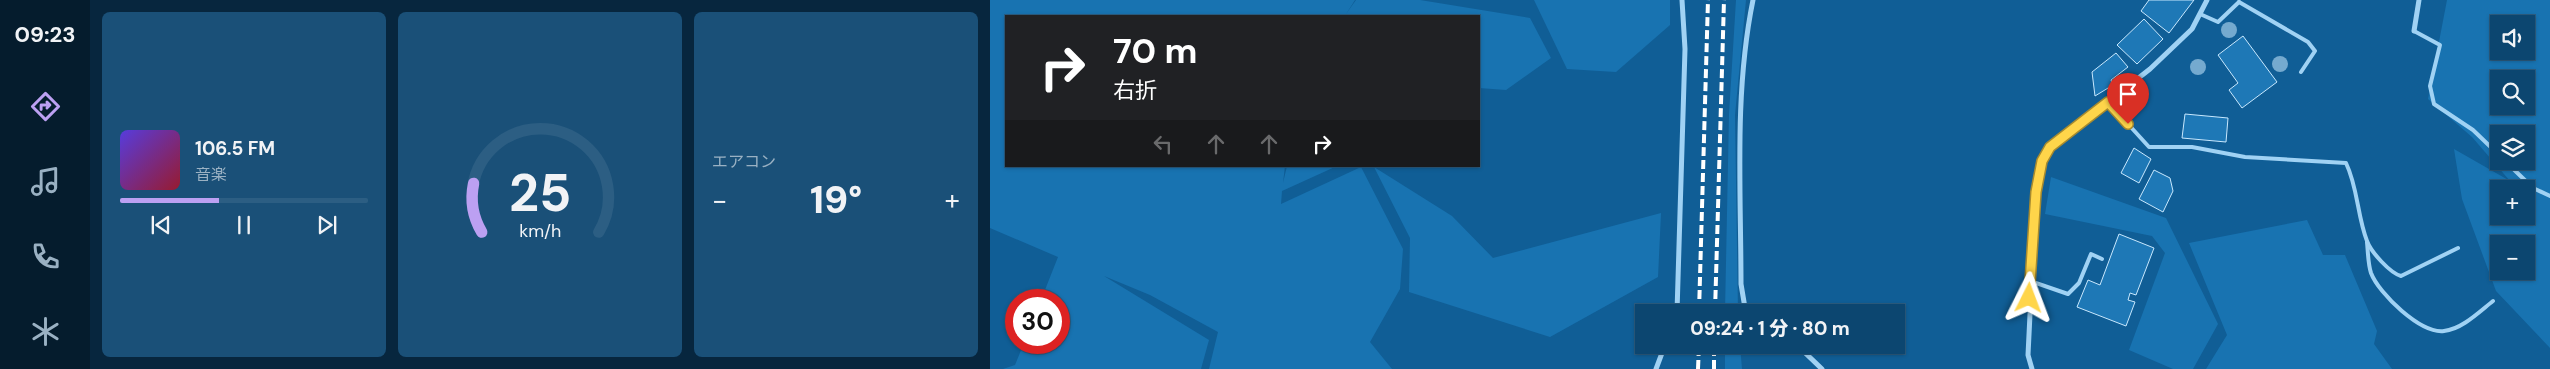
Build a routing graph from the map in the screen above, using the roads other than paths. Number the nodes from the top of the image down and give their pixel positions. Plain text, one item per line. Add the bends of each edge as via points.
1 (1682, 0) edge
2 (1753, 0) edge
3 (2207, 0) edge
4 (2419, 0) edge
5 (2240, 1) edge
6 (2200, 14) junction
7 (2414, 31) joint
8 (2301, 72) dead end
9 (2108, 102) junction
10 (2490, 146) edge
11 (2514, 170) edge
12 (2550, 196) edge
13 (2367, 242) junction
14 (2458, 248) dead end
15 (2102, 259) dead end
16 (2030, 281) junction
17 (2493, 301) dead end
18 (1676, 304) edge
19 (1744, 304) edge
20 (1662, 354) edge
21 (1806, 354) edge
22 (1656, 369) edge
23 (1822, 369) edge
24 (2032, 369) edge

1 - 18 street via 1685,49
2 - 19 street via 1740,108 1741,284
3 - 6 street
4 - 7 street
5 - 6 lane via 2218,22
5 - 8 lane via 2308,42 2314,51
6 - 9 street via 2192,29 2150,69
7 - 10 lane via 2440,45 2430,86 2434,104 2473,130
9 - 13 lane via 2149,147 2192,147 2245,157 2346,163 2353,177
9 - 16 street via 2050,147 2042,161 2036,192
11 - 12 lane via 2533,188
13 - 14 lane via 2392,274 2401,276
13 - 17 lane via 2371,273 2385,297 2428,330 2445,332 2468,322
15 - 16 lane via 2091,254 2079,283 2068,294
16 - 24 street via 2028,355
20 - 22 street
21 - 23 street

